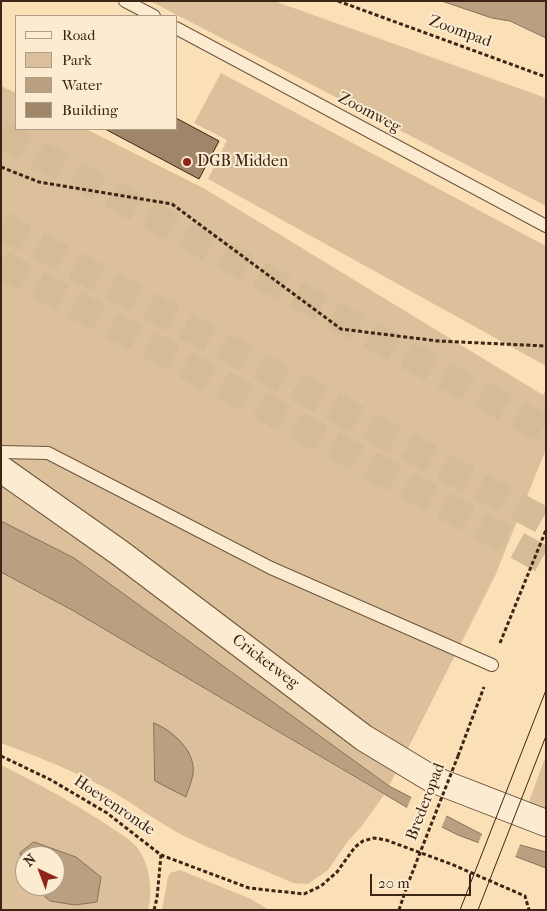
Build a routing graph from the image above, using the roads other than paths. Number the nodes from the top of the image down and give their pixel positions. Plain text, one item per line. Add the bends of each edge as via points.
1 (126, 1) edge
2 (152, 15) edge
3 (178, 29) edge
4 (546, 226) edge
5 (1, 452) edge
6 (1, 469) edge
7 (492, 665) dead end
8 (546, 823) edge

1 - 2 lane
3 - 4 lane, Zoomweg
5 - 7 lane via 48,453 271,568
6 - 8 street, Cricketweg via 120,553 364,738 432,779

